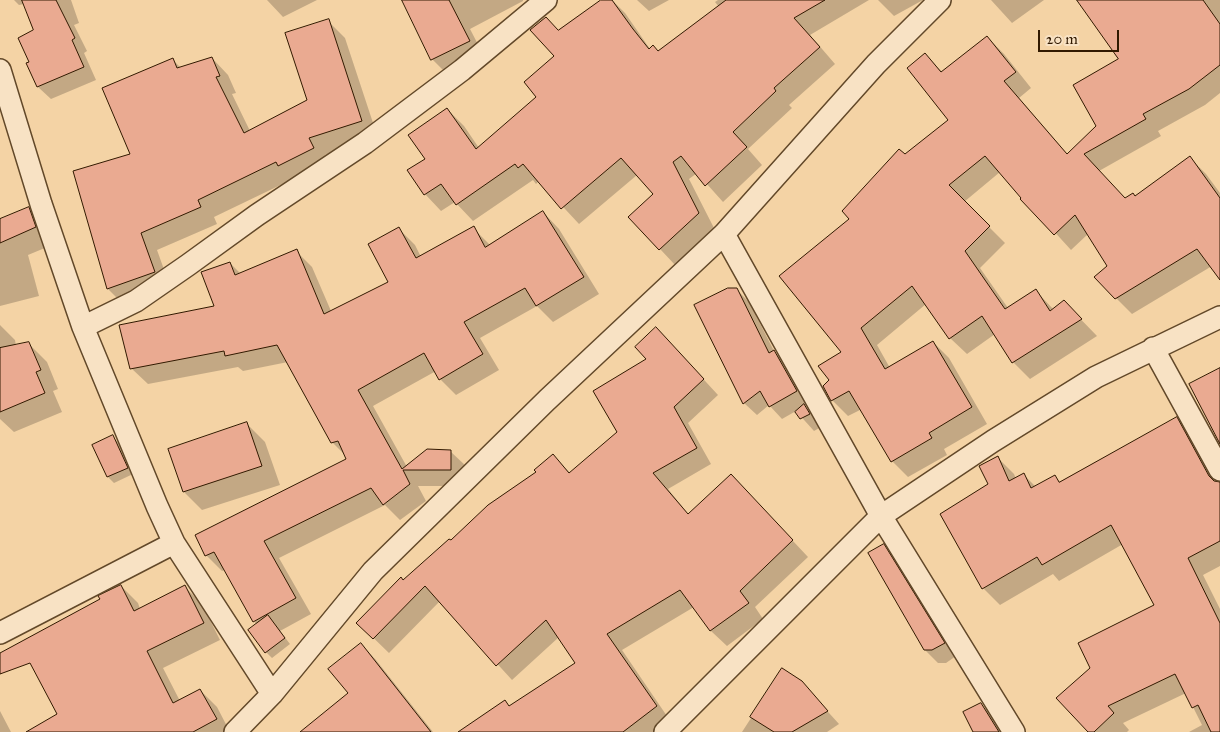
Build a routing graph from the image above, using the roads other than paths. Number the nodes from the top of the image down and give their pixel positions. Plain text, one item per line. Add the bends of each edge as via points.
1 (546, 0) edge
2 (940, 0) edge
3 (0, 70) edge
4 (724, 234) junction
5 (1220, 316) edge
6 (83, 327) junction
7 (1153, 348) junction
8 (1220, 470) edge
9 (881, 516) junction
10 (174, 542) junction
11 (0, 633) edge
12 (272, 694) junction
13 (235, 732) edge
14 (665, 732) edge
15 (1014, 732) edge

1 - 6 street via 462,70 365,143 136,300
2 - 4 street via 876,64
3 - 6 street
4 - 9 street
4 - 12 street via 547,400 373,571
5 - 7 street
6 - 10 street
7 - 8 street
7 - 9 street via 1096,377
9 - 14 street
9 - 15 street
10 - 11 street
10 - 12 street
12 - 13 street

